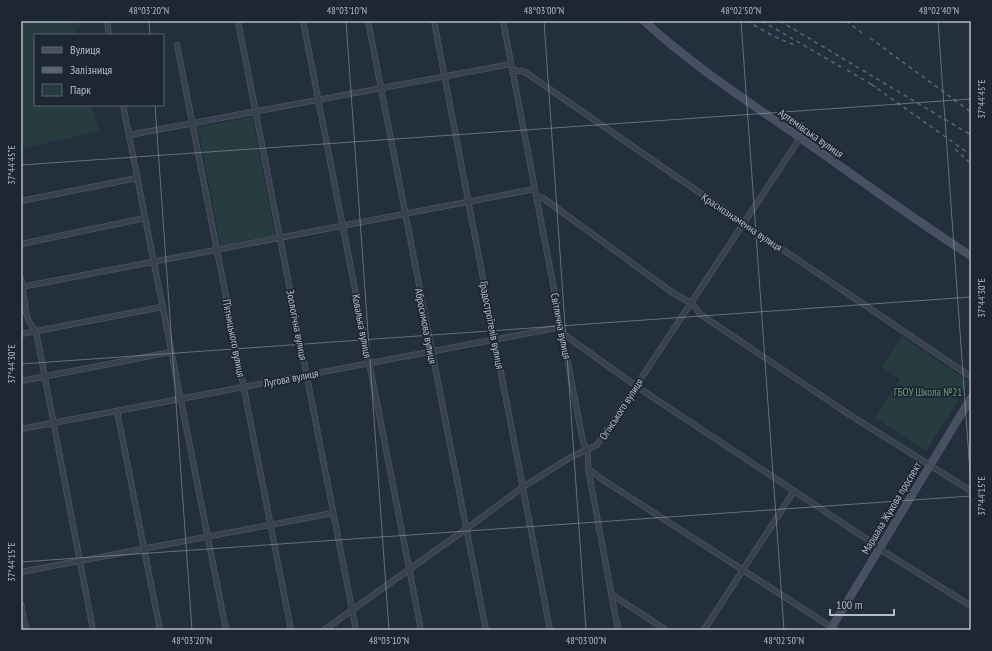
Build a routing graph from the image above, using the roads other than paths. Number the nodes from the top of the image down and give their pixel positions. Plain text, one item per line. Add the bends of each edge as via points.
1 (106, 21) edge
2 (238, 21) edge
3 (303, 21) edge
4 (368, 21) edge
5 (434, 21) edge
6 (503, 21) edge
7 (644, 21) edge
8 (109, 34) edge
9 (177, 45) dead end
10 (511, 64) junction
11 (513, 70) junction
12 (445, 77) junction
13 (381, 88) junction
14 (318, 100) junction
15 (123, 106) edge
16 (255, 112) junction
17 (192, 123) junction
18 (128, 135) junction
19 (800, 138) junction
20 (137, 178) junction
21 (535, 189) junction
22 (536, 197) junction
23 (21, 201) edge
24 (468, 202) junction
25 (404, 214) junction
26 (145, 218) junction
27 (744, 224) junction
28 (343, 226) junction
29 (280, 238) junction
30 (21, 244) edge
31 (217, 250) junction
32 (971, 256) edge
33 (153, 262) junction
34 (21, 278) edge
35 (22, 287) edge
36 (691, 303) junction
37 (162, 307) junction
38 (562, 330) junction
39 (36, 331) junction
40 (21, 334) edge
41 (495, 340) junction
42 (171, 352) junction
43 (431, 352) junction
44 (370, 364) junction
45 (45, 376) junction
46 (306, 376) junction
47 (971, 377) edge
48 (21, 381) edge
49 (636, 386) junction
50 (244, 387) junction
51 (971, 398) edge
52 (180, 399) junction
53 (117, 411) junction
54 (54, 423) junction
55 (21, 429) edge
56 (588, 451) junction
57 (930, 466) junction
58 (588, 468) junction
59 (523, 487) junction
60 (794, 491) junction
61 (971, 491) edge
62 (333, 513) junction
63 (270, 525) junction
64 (466, 529) junction
65 (207, 537) junction
66 (880, 548) junction
67 (144, 549) junction
68 (80, 561) junction
69 (410, 570) junction
70 (744, 570) junction
71 (21, 572) edge
72 (611, 594) junction
73 (21, 604) edge
74 (971, 606) edge
75 (352, 610) junction
76 (833, 629) edge
77 (26, 630) edge
78 (93, 630) edge
79 (160, 630) edge
80 (226, 630) edge
81 (291, 630) edge
82 (324, 630) edge
83 (356, 630) edge
84 (421, 630) edge
85 (486, 630) edge
86 (550, 630) edge
87 (618, 630) edge
88 (666, 630) edge
89 (704, 630) edge

1 - 8 street
2 - 16 street, Зоологічна вулиця
3 - 14 street, Ковалька вулиця
4 - 13 street, Абросимова вулиця
5 - 12 street, Градостроїтелiв вулиця
6 - 10 street, Світлична вулиця
7 - 19 main road, Артемівська вулиця via 722,85
9 - 17 street, П’ятницького вулиця
10 - 11 street, Світлична вулиця
10 - 12 street
11 - 21 street, Світлична вулиця
11 - 27 street, Краснознаменна вулиця via 525,72
12 - 13 street
12 - 24 street, Градостроїтелiв вулиця
13 - 14 street
13 - 25 street, Абросимова вулиця
14 - 16 street
14 - 28 street, Ковалька вулиця
15 - 18 street
16 - 17 street
16 - 29 street, Зоологічна вулиця
17 - 18 street
17 - 31 street, П’ятницького вулиця
18 - 20 street
19 - 27 street, Огінського вулиця
19 - 32 main road, Артемівська вулиця
20 - 23 street
20 - 26 street
21 - 22 street, Світлична вулиця
21 - 24 street
22 - 36 street via 543,198 673,293
22 - 38 street, Світлична вулиця
24 - 25 street
24 - 41 street, Градостроїтелiв вулиця
25 - 28 street
25 - 43 street, Абросимова вулиця
26 - 30 street
26 - 33 street
27 - 36 street, Огінського вулиця
27 - 47 street, Краснознаменна вулиця
28 - 29 street
28 - 44 street, Ковалька вулиця
29 - 31 street
29 - 46 street, Зоологічна вулиця
31 - 33 street
31 - 50 street, П’ятницького вулиця
33 - 35 street
33 - 37 street
34 - 35 street
35 - 39 street via 29,322
36 - 49 street, Огінського вулиця
36 - 57 street via 700,314
37 - 39 street
37 - 42 street
38 - 41 street, Лугова вулиця
38 - 49 street
38 - 56 street, Світлична вулиця via 583,442
39 - 40 street
39 - 45 street
41 - 43 street, Лугова вулиця
41 - 59 street, Градостроїтелiв вулиця
42 - 45 street
42 - 52 street
43 - 44 street, Лугова вулиця
43 - 64 street, Абросимова вулиця
44 - 46 street, Лугова вулиця
44 - 69 street, Ковалька вулиця
45 - 48 street
45 - 54 street
46 - 50 street, Лугова вулиця
46 - 62 street, Зоологічна вулиця
49 - 56 street, Огінського вулиця via 597,445
49 - 60 street
50 - 52 street, Лугова вулиця
50 - 63 street, П’ятницького вулиця
51 - 57 main road, Маршала Жукова проспект
52 - 53 street, Лугова вулиця
52 - 65 street
53 - 54 street, Лугова вулиця
53 - 67 street
54 - 55 street, Лугова вулиця
54 - 68 street
56 - 58 street, Світлична вулиця
56 - 59 street, Огінського вулиця via 571,457
57 - 61 street
57 - 66 main road, Маршала Жукова проспект
58 - 70 street
58 - 72 street, Світлична вулиця
59 - 64 street, Огінського вулиця
59 - 86 street, Градостроїтелiв вулиця
60 - 66 street
60 - 70 street
62 - 63 street
62 - 75 street, Зоологічна вулиця
63 - 65 street
63 - 81 street, П’ятницького вулиця
64 - 69 street, Огінського вулиця
64 - 85 street, Абросимова вулиця
65 - 67 street
65 - 80 street
66 - 74 street
66 - 76 main road, Маршала Жукова проспект
67 - 68 street
67 - 79 street
68 - 71 street
68 - 78 street
69 - 75 street, Огінського вулиця
69 - 84 street, Ковалька вулиця
70 - 76 street
70 - 89 street
72 - 87 street, Світлична вулиця
72 - 88 street
73 - 77 street
75 - 82 street, Огінського вулиця
75 - 83 street, Зоологічна вулиця

